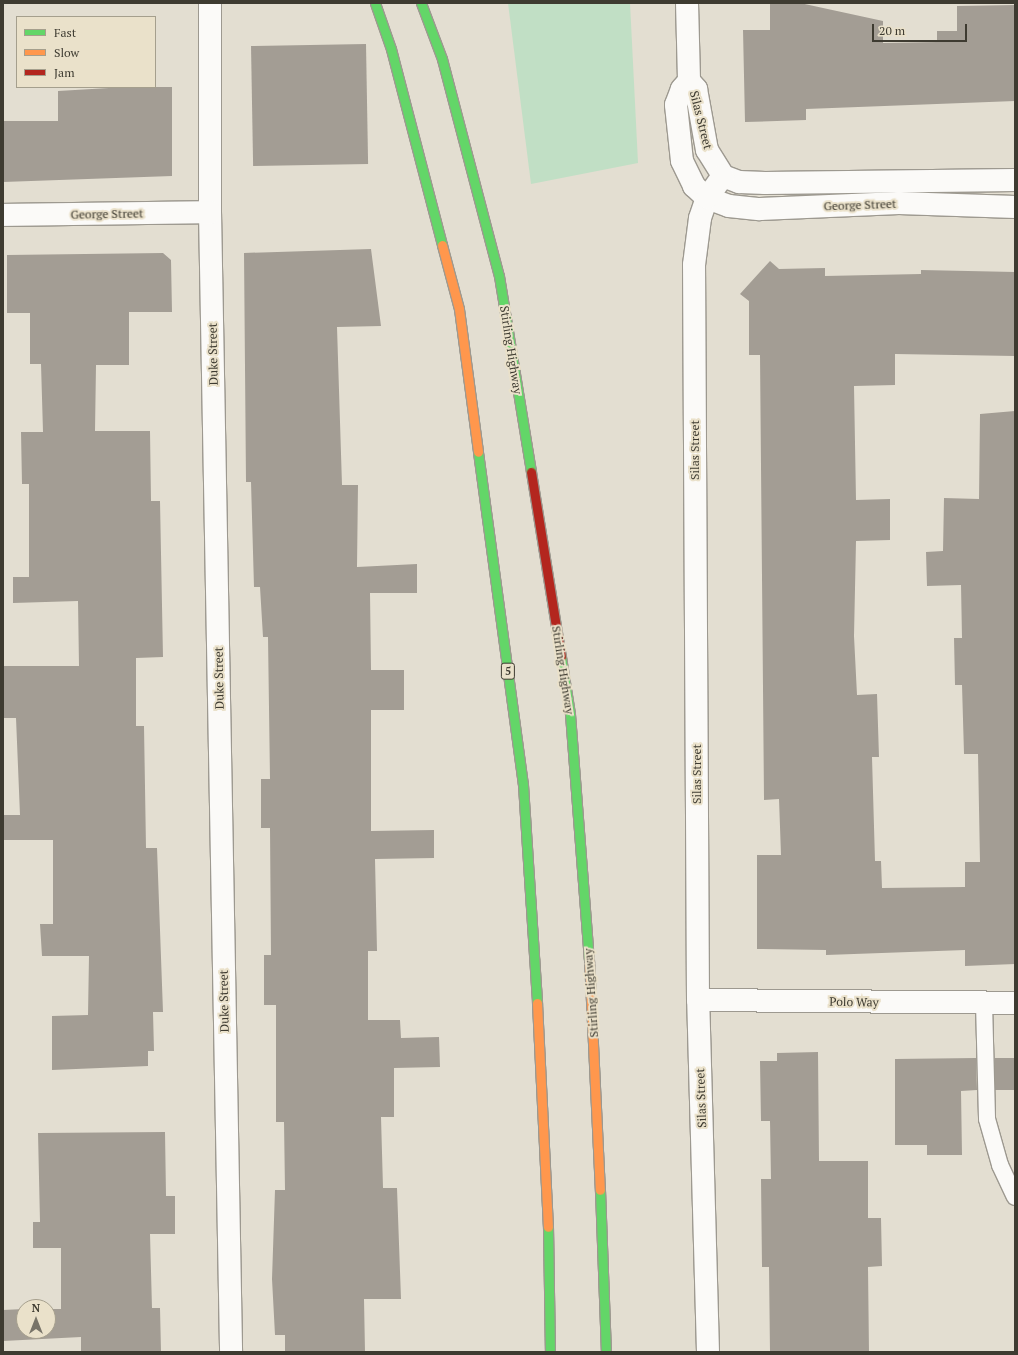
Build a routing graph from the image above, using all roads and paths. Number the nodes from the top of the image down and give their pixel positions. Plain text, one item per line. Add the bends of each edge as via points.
1 (210, 3) edge
2 (375, 3) edge
3 (421, 3) edge
4 (687, 3) edge
5 (689, 81) junction
6 (723, 176) junction
7 (1015, 180) edge
8 (707, 198) junction
9 (1015, 207) edge
10 (210, 212) junction
11 (3, 215) edge
12 (698, 1000) junction
13 (1013, 1001) edge
14 (984, 1003) junction
15 (1015, 1197) edge
16 (606, 1320) junction
17 (230, 1352) edge
18 (550, 1352) edge
19 (606, 1352) edge
20 (615, 1352) edge
21 (708, 1352) edge

1 - 10 street, Duke Street
2 - 18 highway, 5 via 391,49 459,309 522,777 548,1188
3 - 16 highway, Stirling Highway via 442,59 500,276 570,714 594,1022
4 - 5 street, Silas Street
5 - 6 street, Silas Street via 696,89 707,150
5 - 8 street, Silas Street via 676,105 682,161 694,186
6 - 7 street, George Street via 739,182 765,183
6 - 8 street, Silas Street
8 - 9 street, George Street via 729,206 760,209 899,203
8 - 12 street, Silas Street via 697,232 694,265
10 - 11 street, George Street
10 - 17 street, Duke Street
12 - 14 street, Polo Way
12 - 21 street, Silas Street
13 - 14 street, Polo Way
14 - 15 lane via 987,1120 1000,1165
16 - 19 highway, Stirling Highway
16 - 20 highway

